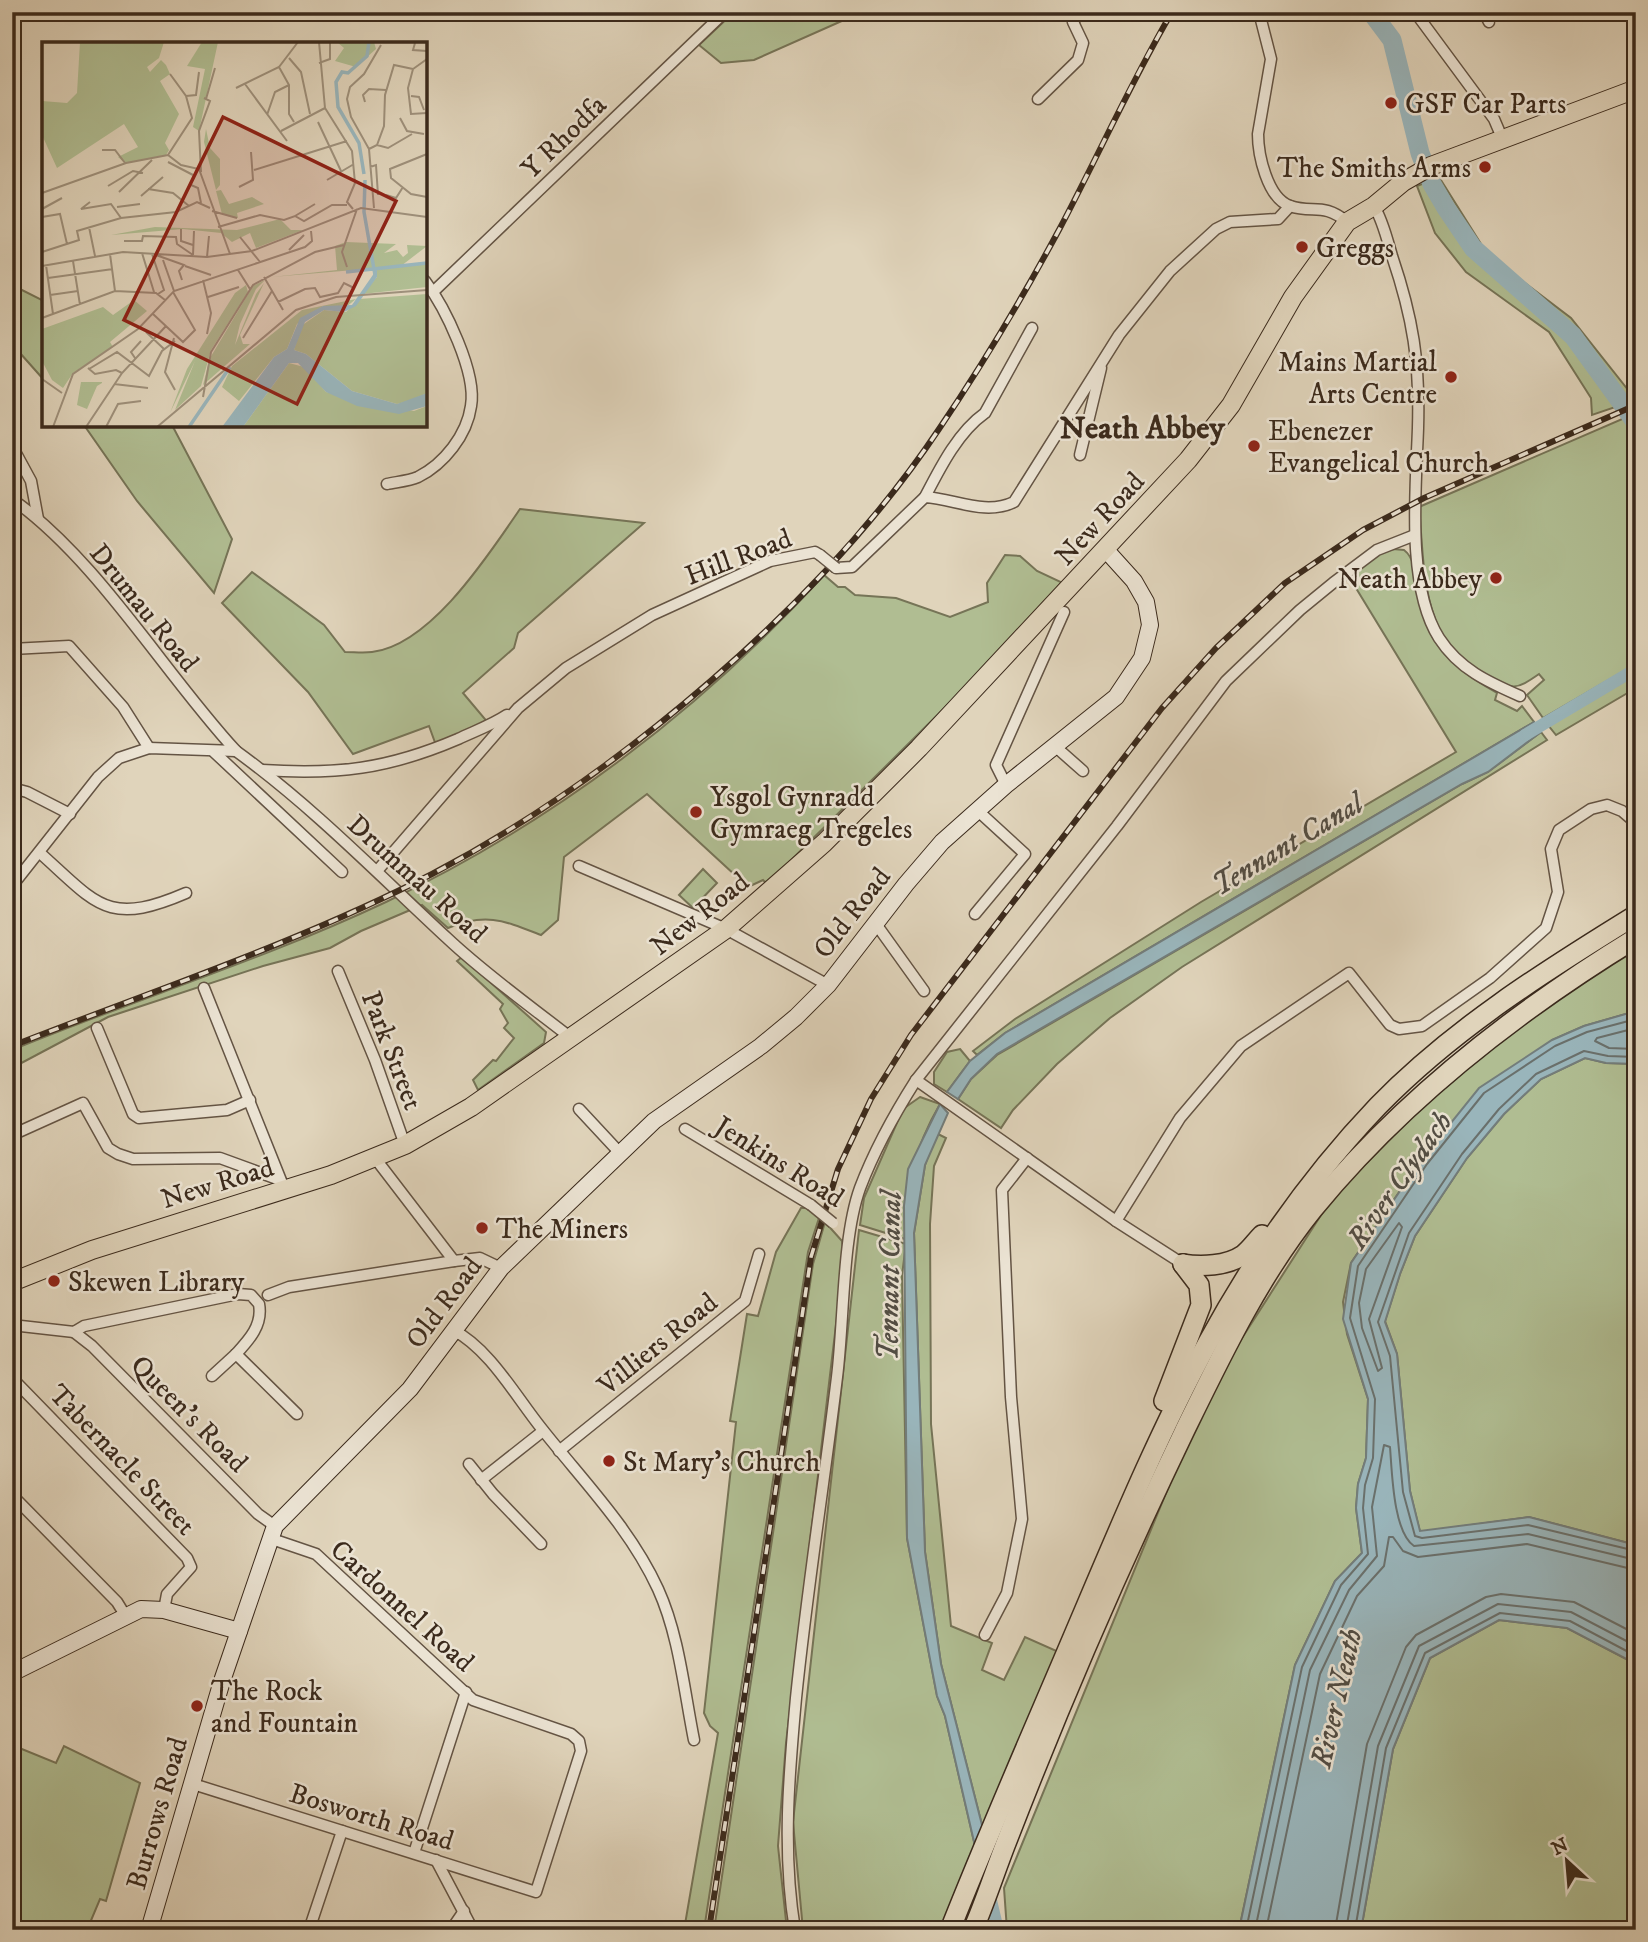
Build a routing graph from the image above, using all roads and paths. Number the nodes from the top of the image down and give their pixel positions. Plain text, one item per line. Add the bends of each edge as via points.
1 (724, 12) edge
2 (1080, 12) edge
3 (1259, 12) edge
4 (1415, 12) edge
5 (1636, 89) edge
6 (1038, 99) dead end
7 (1503, 139) junction
8 (1290, 206) junction
9 (1374, 206) junction
10 (1347, 222) junction
11 (427, 284) edge
12 (433, 292) junction
13 (1032, 328) dead end
14 (1103, 359) junction
15 (12, 446) edge
16 (1080, 455) dead end
17 (387, 484) dead end
18 (925, 496) junction
19 (12, 499) edge
20 (38, 519) junction
21 (1415, 535) junction
22 (1106, 550) junction
23 (1064, 612) dead end
24 (12, 649) edge
25 (1520, 696) dead end
26 (518, 708) junction
27 (149, 748) junction
28 (1057, 748) junction
29 (236, 751) junction
30 (214, 752) junction
31 (262, 770) junction
32 (1083, 772) dead end
33 (1006, 785) junction
34 (12, 788) edge
35 (977, 810) junction
36 (71, 814) junction
37 (1636, 823) edge
38 (40, 853) junction
39 (579, 866) dead end
40 (377, 871) junction
41 (342, 872) dead end
42 (12, 886) edge
43 (186, 893) dead end
44 (975, 914) dead end
45 (1636, 915) edge
46 (876, 924) junction
47 (726, 929) junction
48 (1636, 938) edge
49 (338, 971) dead end
50 (828, 985) junction
51 (204, 988) dead end
52 (924, 991) dead end
53 (97, 1028) dead end
54 (570, 1038) junction
55 (916, 1080) junction
56 (250, 1100) junction
57 (579, 1109) dead end
58 (685, 1129) dead end
59 (12, 1135) edge
60 (405, 1145) junction
61 (619, 1152) junction
62 (376, 1158) junction
63 (1027, 1158) junction
64 (282, 1184) junction
65 (1288, 1213) junction
66 (1116, 1221) junction
67 (851, 1232) junction
68 (759, 1254) dead end
69 (454, 1261) junction
70 (1183, 1264) junction
71 (501, 1268) junction
72 (12, 1282) edge
73 (268, 1295) dead end
74 (12, 1325) edge
75 (453, 1331) junction
76 (74, 1332) junction
77 (236, 1354) junction
78 (212, 1376) dead end
79 (12, 1378) edge
80 (297, 1414) dead end
81 (543, 1431) junction
82 (1158, 1436) junction
83 (559, 1451) junction
84 (469, 1464) dead end
85 (481, 1480) junction
86 (12, 1494) edge
87 (272, 1532) junction
88 (541, 1544) dead end
89 (164, 1610) junction
90 (125, 1615) junction
91 (239, 1631) junction
92 (985, 1636) dead end
93 (12, 1673) edge
94 (466, 1692) junction
95 (694, 1740) dead end
96 (193, 1784) junction
97 (342, 1831) junction
98 (414, 1853) junction
99 (436, 1860) junction
100 (464, 1911) junction
101 (149, 1930) edge
102 (309, 1930) edge
103 (451, 1930) edge
104 (473, 1930) edge
105 (795, 1930) edge
106 (950, 1930) edge
107 (973, 1930) edge

1 - 12 street, Y Rhodfa
2 - 6 street via 1073,22 1083,43 1078,60
3 - 8 street via 1271,59 1258,145 1275,191
4 - 7 street via 1494,119
5 - 7 main road, New Road
7 - 9 main road, New Road via 1425,170
8 - 10 street via 1328,210
8 - 14 street via 1278,219 1230,222 1201,239 1170,271
9 - 10 main road, New Road
9 - 21 street via 1415,331 1419,426
10 - 22 main road, New Road via 1293,297 1217,426
11 - 12 street
12 - 17 street via 470,378 472,404 463,433 443,458 417,477
13 - 18 street, Hill Road via 985,413 956,446
14 - 16 street
14 - 18 street via 1014,502 984,509
15 - 20 street via 32,481
18 - 26 street, Hill Road, bridge via 852,567 836,568 815,552 770,561 652,615 566,668
19 - 20 street, Drumau Road
20 - 29 street, Drumau Road via 74,555
21 - 25 street via 1424,598 1438,637 1468,671
21 - 55 street via 1377,550 1333,583 1226,681
22 - 28 main road, Old Road via 1146,602 1150,625 1146,647 1132,678 1116,697
22 - 47 main road, New Road via 824,843
23 - 33 street via 996,765
24 - 27 street via 69,646 123,707
26 - 31 street via 437,748 374,769
26 - 40 street, Hill Road
27 - 30 street
27 - 36 street via 119,758 98,777
28 - 32 street
28 - 33 main road, Old Road
29 - 30 street
29 - 31 street, Drummau Road
30 - 41 street, Drummau Road
31 - 40 street, Drummau Road
33 - 35 main road, Old Road
34 - 36 street
35 - 44 street via 1026,854
35 - 46 main road, Old Road via 942,842
36 - 38 street
37 - 66 street via 1607,805 1591,809 1559,830 1551,849 1558,892 1546,928 1490,978 1422,1026 1399,1029 1390,1025 1349,973 1241,1046 1180,1118
38 - 42 street
38 - 43 street via 97,904 127,911
39 - 47 street
40 - 54 street, Drummau Road via 449,940
45 - 65 highway via 1549,968 1454,1037 1380,1104
46 - 50 main road, Old Road
46 - 52 street
47 - 50 street
47 - 54 main road, New Road
48 - 107 highway via 1560,984 1472,1052 1389,1125 1312,1211 1254,1297 1217,1362 1146,1511
49 - 60 street, Park Street
50 - 61 main road, Old Road via 761,1046 654,1121
51 - 56 street
53 - 56 street via 138,1118 227,1110
54 - 60 main road, New Road via 471,1107
55 - 63 street
55 - 67 street via 895,1113 860,1189
56 - 64 street
57 - 61 street
58 - 67 street, Jenkins Road, bridge
59 - 64 street via 83,1103 108,1148 133,1159 220,1158
60 - 62 main road, New Road
61 - 71 main road, Old Road
62 - 64 main road, New Road
62 - 69 street
63 - 66 street
63 - 92 street via 1002,1190 1011,1397 1022,1519 1007,1593
64 - 72 main road, New Road
65 - 70 highway via 1244,1255 1228,1262
65 - 82 highway via 1228,1302
66 - 70 street
67 - 105 street via 838,1376 791,1749 787,1862
68 - 83 street, Villiers Road via 745,1301
69 - 71 street via 480,1258
69 - 73 street via 289,1287
70 - 82 highway via 1199,1285 1201,1305 1162,1407
71 - 75 main road, Old Road
74 - 76 street
75 - 81 street via 471,1343
75 - 87 main road, Old Road via 393,1408
76 - 77 street via 84,1326 251,1295 259,1304 257,1324
76 - 87 street, Queen's Road
77 - 78 street
77 - 80 street
79 - 89 street, Tabernacle Street via 187,1558 191,1567 167,1594
81 - 83 street
81 - 85 street
82 - 106 highway
83 - 95 street via 615,1517 658,1589 671,1627
84 - 85 street
85 - 88 street
86 - 90 street
87 - 91 main road, Old Road
87 - 94 street, Cardonnel Road via 316,1554
89 - 90 main road via 141,1609
89 - 91 main road
90 - 93 main road
91 - 96 main road, Burrows Road
94 - 98 street, Cardonnel Road
94 - 99 street, Bosworth Road via 482,1705 572,1734 581,1751 536,1892
96 - 97 street, Bosworth Road
96 - 101 main road, Burrows Road
97 - 98 street, Bosworth Road
97 - 102 street
98 - 99 street, Bosworth Road
99 - 100 street
100 - 103 street
100 - 104 street

